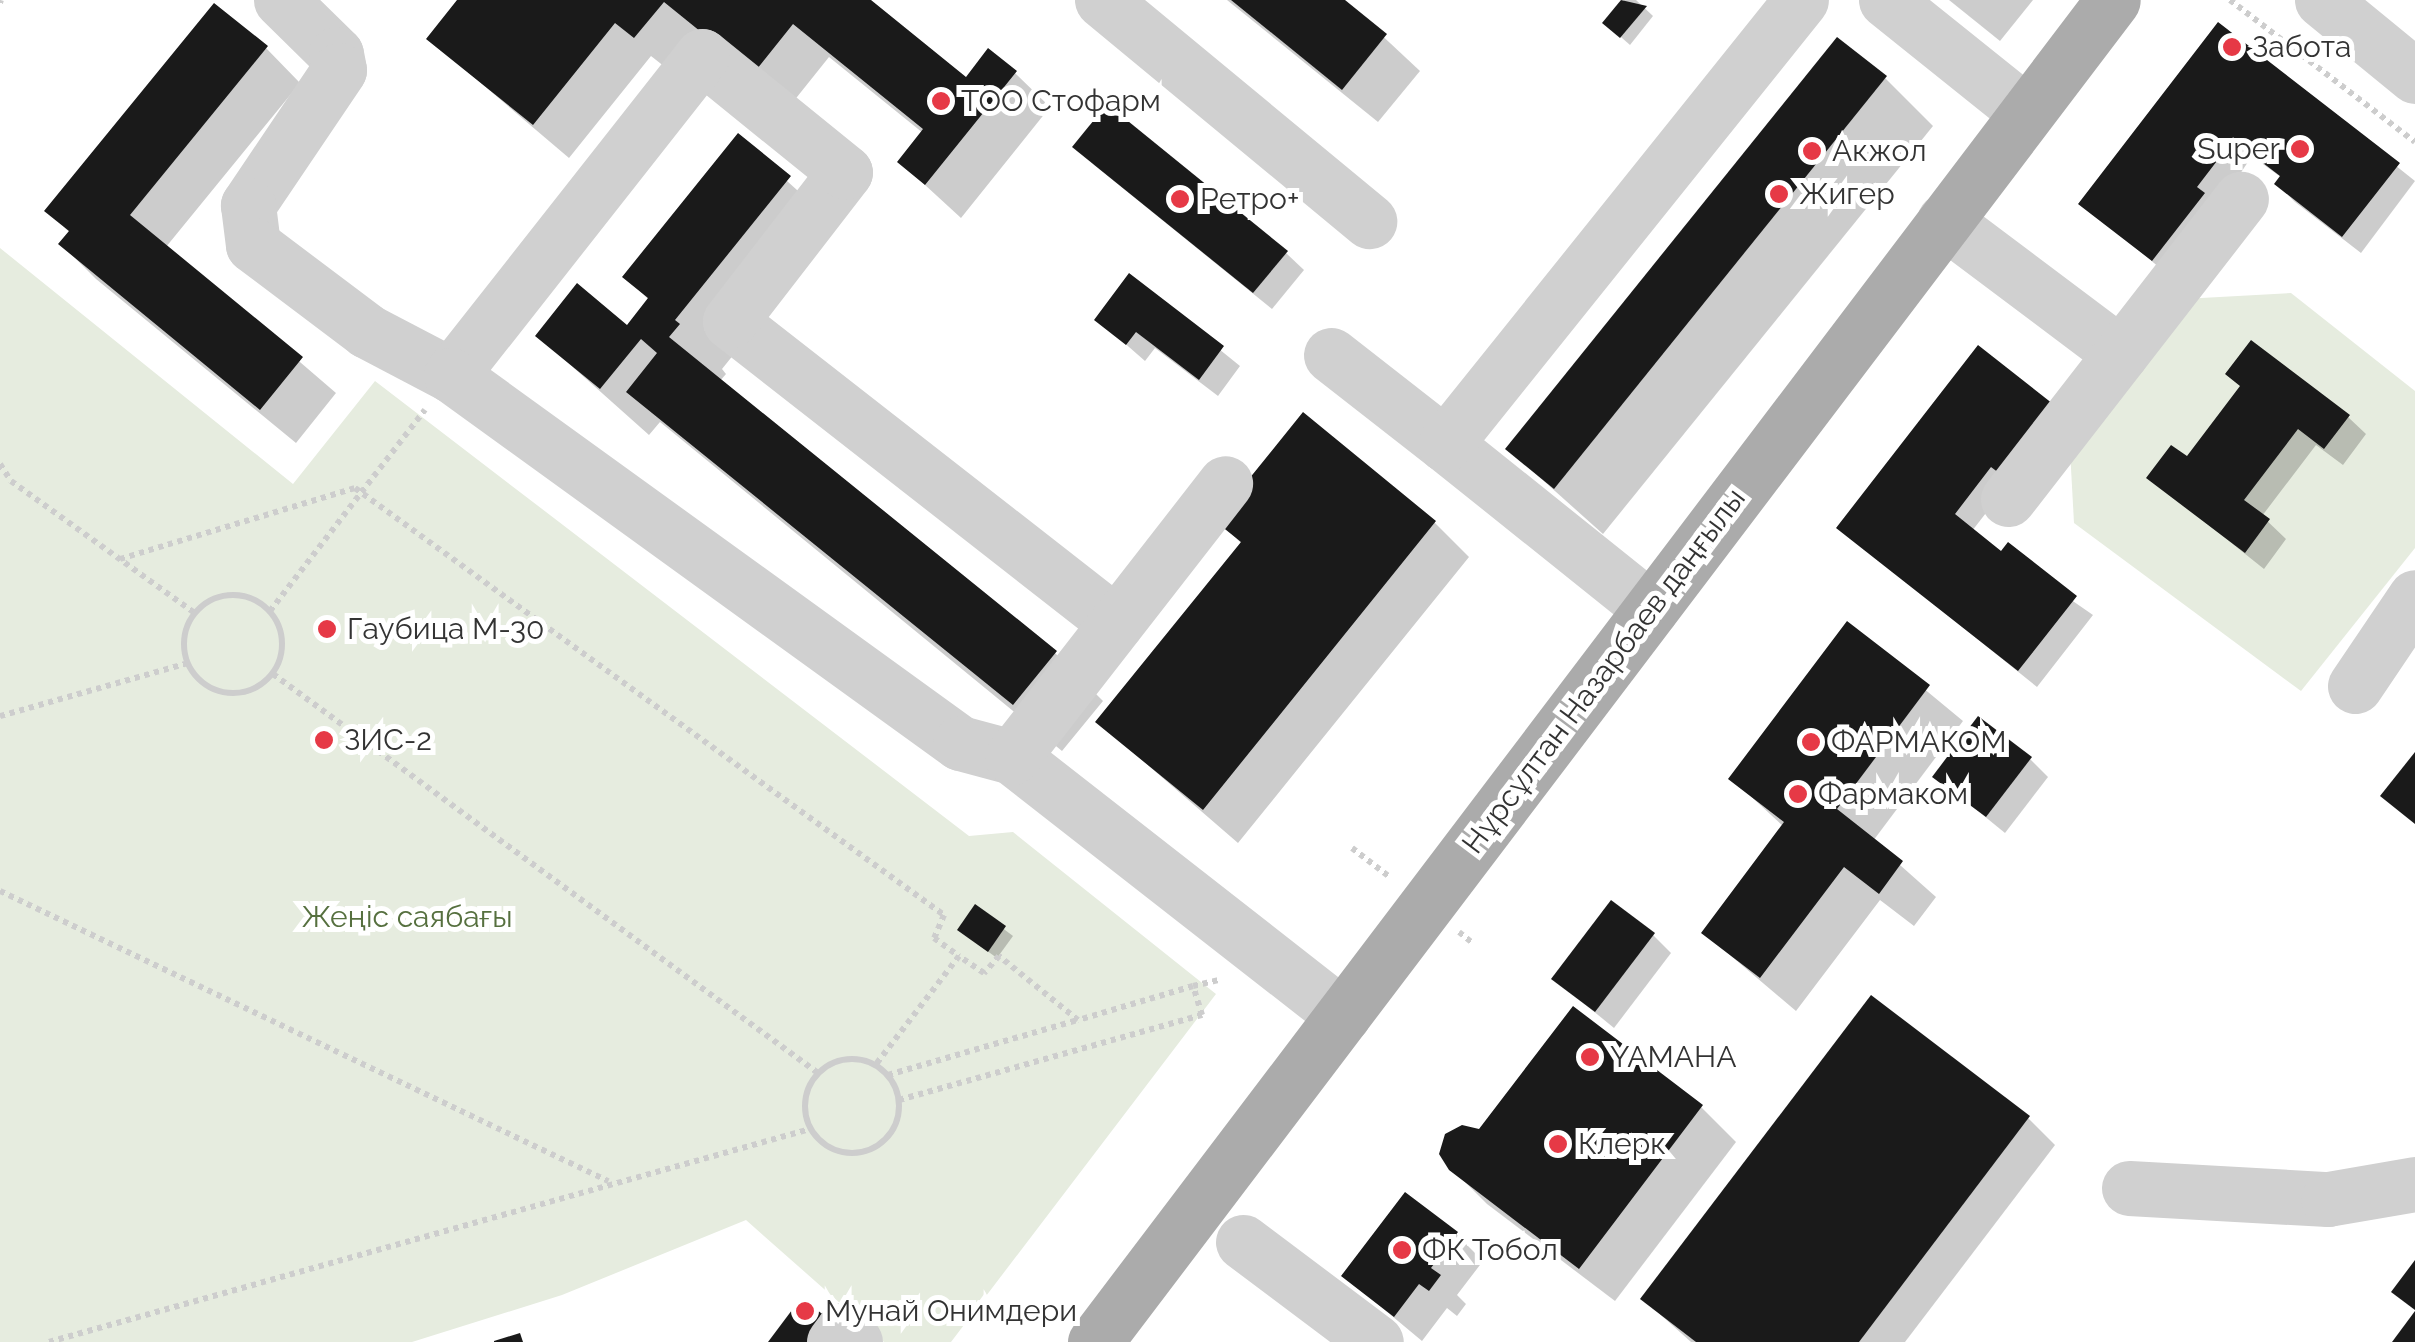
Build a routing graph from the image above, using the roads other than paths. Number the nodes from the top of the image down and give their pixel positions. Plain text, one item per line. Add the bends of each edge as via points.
1 (281, 0) edge
2 (1102, 0) edge
3 (1801, 0) edge
4 (1886, 0) edge
5 (2114, 0) edge
6 (2322, 0) edge
7 (2415, 76) edge
8 (2026, 112) junction
9 (2241, 199) dead end
10 (1368, 221) dead end
11 (1944, 221) junction
12 (1331, 354) dead end
13 (2121, 354) junction
14 (451, 375) junction
15 (1445, 444) junction
16 (1225, 483) dead end
17 (2008, 500) dead end
18 (2415, 596) edge
19 (1651, 609) junction
20 (1116, 624) junction
21 (2355, 686) dead end
22 (1012, 757) junction
23 (1343, 1016) junction
24 (2415, 1184) edge
25 (2129, 1188) dead end
26 (1244, 1242) dead end
27 (834, 1342) edge
28 (854, 1342) edge
29 (1095, 1342) edge
30 (1376, 1342) edge

1 - 14 street via 336,54 339,70 248,204 253,246 368,331
2 - 10 street
3 - 15 street
4 - 8 street
5 - 8 main road, Нұрсұлтан Назарбаев даңғылы
6 - 7 street
8 - 11 main road, Нұрсұлтан Назарбаев даңғылы
9 - 13 street
11 - 13 street
11 - 19 main road, Нұрсұлтан Назарбаев даңғылы
12 - 15 street
13 - 17 street
14 - 20 street via 702,56 845,172 730,321
14 - 22 street via 960,743
15 - 19 street
16 - 20 street
18 - 21 street
19 - 23 main road, Нұрсұлтан Назарбаев даңғылы
20 - 22 street
22 - 23 street
23 - 29 main road, Нұрсұлтан Назарбаев даңғылы
24 - 25 street via 2328,1198
26 - 30 street
27 - 28 street via 843,1330

